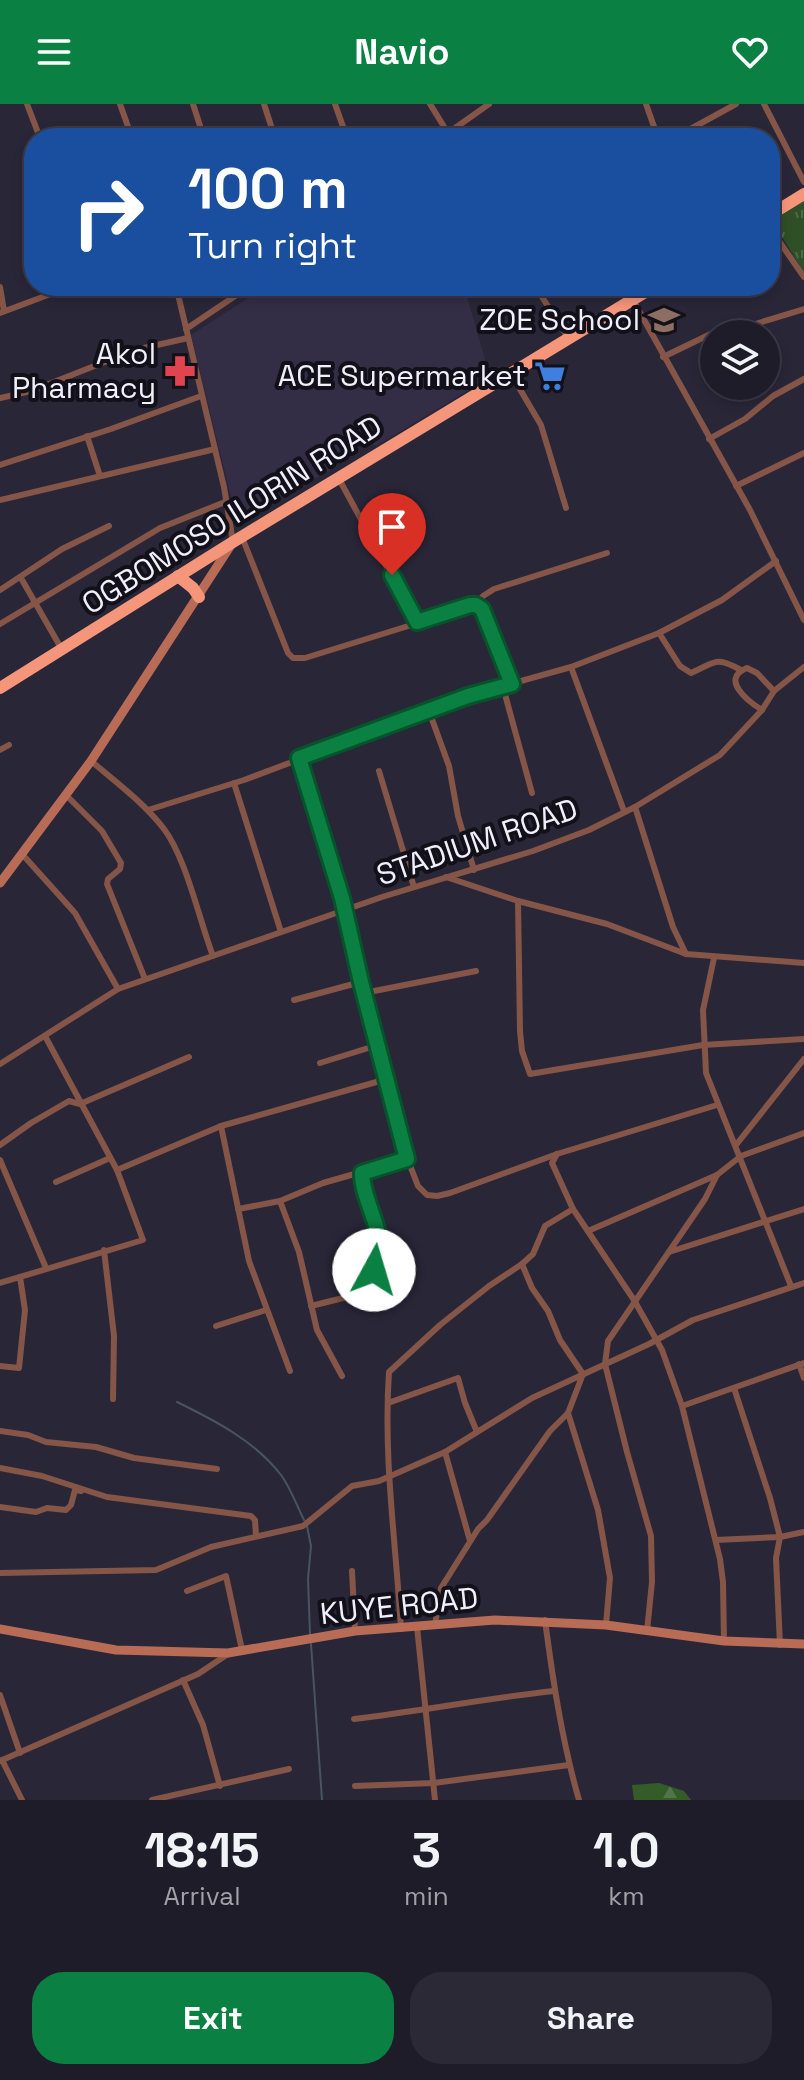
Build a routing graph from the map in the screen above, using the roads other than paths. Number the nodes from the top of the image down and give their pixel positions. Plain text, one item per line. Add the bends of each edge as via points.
1 (27, 104) edge
2 (120, 104) edge
3 (193, 104) edge
4 (264, 104) edge
5 (335, 104) edge
6 (430, 104) edge
7 (489, 104) edge
8 (646, 104) edge
9 (736, 104) edge
10 (764, 104) edge
11 (36, 128) edge
12 (128, 128) edge
13 (201, 128) edge
14 (272, 128) edge
15 (343, 128) edge
16 (445, 128) edge
17 (459, 128) edge
18 (654, 128) edge
19 (692, 128) edge
20 (776, 128) edge
21 (780, 135) edge
22 (804, 182) edge
23 (804, 194) edge
24 (780, 209) edge
25 (780, 242) edge
26 (804, 277) edge
27 (0, 287) edge
28 (45, 296) edge
29 (178, 296) edge
30 (235, 296) edge
31 (541, 296) edge
32 (639, 296) edge
33 (633, 300) junction
34 (804, 309) edge
35 (2, 312) edge
36 (186, 329) junction
37 (188, 338) junction
38 (569, 339) junction
39 (663, 357) junction
40 (511, 374) junction
41 (804, 379) edge
42 (201, 396) junction
43 (0, 398) edge
44 (87, 436) junction
45 (709, 439) junction
46 (215, 449) junction
47 (804, 453) edge
48 (0, 465) edge
49 (100, 476) junction
50 (339, 479) junction
51 (736, 486) junction
52 (0, 500) edge
53 (225, 502) junction
54 (566, 508) dead end
55 (109, 526) dead end
56 (238, 540) junction
57 (607, 553) dead end
58 (776, 561) junction
59 (178, 576) junction
60 (21, 578) junction
61 (0, 590) edge
62 (199, 597) junction
63 (35, 604) junction
64 (476, 605) junction
65 (804, 620) edge
66 (417, 622) junction
67 (0, 624) edge
68 (659, 633) junction
69 (62, 650) junction
70 (571, 667) junction
71 (804, 667) edge
72 (741, 670) junction
73 (512, 684) junction
74 (503, 687) junction
75 (0, 688) edge
76 (774, 691) junction
77 (762, 710) junction
78 (429, 711) junction
79 (9, 745) dead end
80 (0, 750) edge
81 (299, 758) junction
82 (91, 761) junction
83 (379, 771) dead end
84 (234, 783) junction
85 (532, 793) dead end
86 (66, 795) junction
87 (635, 807) junction
88 (148, 810) junction
89 (624, 811) junction
90 (22, 854) junction
91 (474, 870) junction
92 (2, 875) edge
93 (446, 877) junction
94 (414, 887) junction
95 (518, 901) junction
96 (344, 911) junction
97 (281, 932) junction
98 (686, 954) junction
99 (213, 956) junction
100 (714, 958) junction
101 (804, 963) edge
102 (476, 971) dead end
103 (145, 979) junction
104 (361, 982) junction
105 (118, 989) junction
106 (364, 993) junction
107 (294, 1000) dead end
108 (45, 1036) junction
109 (804, 1039) edge
110 (378, 1045) junction
111 (703, 1045) junction
112 (189, 1057) dead end
113 (804, 1059) edge
114 (320, 1063) dead end
115 (0, 1064) edge
116 (387, 1079) junction
117 (80, 1104) junction
118 (717, 1105) junction
119 (221, 1126) junction
120 (804, 1133) edge
121 (0, 1145) edge
122 (736, 1145) junction
123 (557, 1154) junction
124 (741, 1156) junction
125 (110, 1158) junction
126 (407, 1159) junction
127 (0, 1160) edge
128 (117, 1170) junction
129 (362, 1173) junction
130 (717, 1175) junction
131 (56, 1182) dead end
132 (280, 1201) junction
133 (238, 1209) junction
134 (573, 1209) junction
135 (804, 1209) edge
136 (764, 1220) junction
137 (588, 1231) junction
138 (104, 1250) junction
139 (669, 1252) junction
140 (522, 1264) junction
141 (46, 1268) junction
142 (20, 1277) junction
143 (0, 1283) edge
144 (804, 1283) edge
145 (791, 1286) junction
146 (634, 1300) junction
147 (311, 1306) junction
148 (266, 1310) junction
149 (216, 1326) dead end
150 (656, 1338) junction
151 (605, 1364) junction
152 (802, 1364) edge
153 (0, 1366) edge
154 (290, 1371) dead end
155 (583, 1374) junction
156 (342, 1376) dead end
157 (804, 1378) edge
158 (734, 1388) junction
159 (113, 1399) dead end
160 (388, 1403) junction
161 (682, 1406) junction
162 (568, 1413) junction
163 (0, 1431) edge
164 (477, 1432) junction
165 (445, 1452) junction
166 (0, 1468) edge
167 (217, 1469) dead end
168 (389, 1476) junction
169 (91, 1493) junction
170 (0, 1507) edge
171 (804, 1532) edge
172 (256, 1536) junction
173 (780, 1537) junction
174 (716, 1540) junction
175 (470, 1542) junction
176 (352, 1571) dead end
177 (0, 1573) edge
178 (187, 1591) dead end
179 (545, 1620) junction
180 (435, 1625) junction
181 (606, 1625) junction
182 (417, 1627) junction
183 (0, 1629) edge
184 (401, 1629) junction
185 (355, 1631) junction
186 (647, 1631) junction
187 (724, 1641) junction
188 (804, 1644) edge
189 (780, 1645) junction
190 (242, 1650) junction
191 (228, 1653) junction
192 (183, 1680) junction
193 (554, 1691) junction
194 (0, 1695) edge
195 (426, 1711) junction
196 (354, 1719) dead end
197 (20, 1753) junction
198 (1, 1760) edge
199 (569, 1765) junction
200 (289, 1769) dead end
201 (434, 1783) junction
202 (220, 1786) junction
203 (355, 1786) dead end
204 (22, 1800) edge
205 (152, 1800) edge
206 (435, 1800) edge
207 (579, 1800) edge

1 - 11 street
2 - 12 street
3 - 13 street
4 - 14 street
5 - 15 street
6 - 16 street
7 - 17 street
8 - 18 street
9 - 19 street
10 - 20 street
21 - 22 street
23 - 24 highway
25 - 26 street
27 - 35 street
28 - 35 street
29 - 36 street
30 - 36 street
31 - 38 street
32 - 33 highway, OGBOMOSO ILORIN ROAD
33 - 38 highway, OGBOMOSO ILORIN ROAD
33 - 39 street
34 - 39 street via 723,328
36 - 37 street
37 - 42 street
37 - 43 street via 135,350
38 - 40 highway, OGBOMOSO ILORIN ROAD
39 - 45 street
40 - 50 highway, OGBOMOSO ILORIN ROAD
40 - 54 street via 538,416
41 - 45 street
42 - 44 street
42 - 46 street
44 - 48 street
44 - 49 street
45 - 51 street
46 - 49 street
46 - 53 street
47 - 51 street
49 - 52 street
50 - 56 highway, OGBOMOSO ILORIN ROAD
50 - 66 street
51 - 58 street
53 - 56 street
53 - 63 street via 160,528
55 - 60 street via 62,549
56 - 59 highway, OGBOMOSO ILORIN ROAD
56 - 62 street
56 - 66 street via 293,658
57 - 64 street via 494,589
58 - 65 street
58 - 68 street via 722,600
59 - 62 highway
59 - 69 highway, OGBOMOSO ILORIN ROAD
60 - 61 street
60 - 63 street
62 - 82 street
63 - 67 street
63 - 69 street
64 - 66 street
64 - 73 street via 485,615
68 - 70 street
68 - 72 street via 684,670 691,673 721,660
69 - 75 highway, OGBOMOSO ILORIN ROAD
70 - 73 street
70 - 89 street
71 - 76 street, STADIUM ROAD
72 - 76 street via 757,673
72 - 77 street via 736,687 743,699
73 - 74 street
74 - 78 street
74 - 85 street
76 - 77 street, STADIUM ROAD
77 - 87 street, STADIUM ROAD via 720,755
78 - 81 street
78 - 91 street via 449,766
79 - 80 street
81 - 84 street
81 - 96 street
82 - 86 street
82 - 88 street
83 - 94 street
84 - 88 street
84 - 97 street
86 - 90 street
86 - 103 street via 102,831 121,863 107,884
87 - 89 street, STADIUM ROAD
87 - 98 street
88 - 99 street via 175,848
89 - 91 street, STADIUM ROAD via 562,841
90 - 92 street
90 - 105 street via 75,913
91 - 93 street, STADIUM ROAD
93 - 94 street, STADIUM ROAD
93 - 95 street
94 - 96 street, STADIUM ROAD
95 - 98 street via 607,924
95 - 111 street via 520,1031 530,1074
96 - 97 street, STADIUM ROAD
96 - 104 street
97 - 99 street, STADIUM ROAD
98 - 100 street
99 - 103 street, STADIUM ROAD
100 - 101 street
100 - 111 street via 703,1010
102 - 106 street
103 - 105 street, STADIUM ROAD
104 - 106 street
104 - 107 street
105 - 108 street, STADIUM ROAD
106 - 110 street
108 - 115 street, STADIUM ROAD
108 - 117 street
109 - 111 street
110 - 114 street
110 - 116 street
111 - 118 street
112 - 117 street
113 - 122 street
116 - 119 street
116 - 126 street
117 - 121 street via 69,1101
117 - 125 street
118 - 122 street
118 - 123 street
119 - 128 street
119 - 133 street
120 - 124 street
122 - 124 street
123 - 126 street via 437,1196 418,1186
123 - 134 street via 554,1170
124 - 130 street
124 - 136 street
125 - 128 street
125 - 131 street
126 - 129 street
127 - 141 street
128 - 138 street via 143,1240
129 - 132 street
129 - 147 street via 379,1237 379,1263 370,1273 347,1275 347,1297
130 - 137 street
130 - 139 street
132 - 133 street
132 - 147 street
133 - 148 street
134 - 137 street
134 - 140 street via 545,1226 533,1254
135 - 136 street
136 - 139 street
136 - 145 street
137 - 146 street
138 - 141 street
138 - 159 street via 114,1336
139 - 146 street
140 - 155 street via 564,1348
140 - 160 street via 392,1368
141 - 142 street
142 - 143 street
142 - 153 street via 25,1310 19,1368
144 - 145 street
145 - 150 street
146 - 150 street
146 - 151 street via 608,1341
147 - 156 street via 320,1339
148 - 149 street
148 - 154 street
150 - 151 street
150 - 161 street
151 - 155 street
151 - 186 street via 651,1536
152 - 157 street
152 - 158 street
155 - 162 street
155 - 164 street
158 - 161 street
158 - 173 street
160 - 164 street via 458,1378
160 - 168 street
161 - 174 street
162 - 175 street
162 - 181 street via 598,1510 610,1578
163 - 167 street
164 - 165 street
165 - 168 street
165 - 175 street
166 - 169 street
168 - 172 street via 347,1489 303,1526
168 - 184 street
169 - 170 street via 75,1490 66,1510
169 - 172 street via 251,1516
171 - 173 street
172 - 177 street via 211,1547 156,1570
173 - 174 street
173 - 189 street
174 - 187 street
175 - 180 street via 441,1588
176 - 185 street
178 - 190 street via 226,1576
179 - 180 street, KUYE ROAD
179 - 181 street, KUYE ROAD
179 - 193 street
180 - 182 street, KUYE ROAD
181 - 186 street, KUYE ROAD
182 - 184 street, KUYE ROAD
182 - 195 street
183 - 191 street, KUYE ROAD via 116,1650
184 - 185 street, KUYE ROAD
185 - 190 street, KUYE ROAD
186 - 187 street, KUYE ROAD
187 - 189 street, KUYE ROAD
188 - 189 street, KUYE ROAD
190 - 191 street, KUYE ROAD
191 - 192 street
192 - 197 street
192 - 202 street via 203,1725
193 - 195 street
193 - 199 street
194 - 197 street
195 - 196 street
195 - 201 street
197 - 198 street
198 - 204 street
199 - 201 street
199 - 207 street
200 - 202 street
201 - 203 street
201 - 206 street
202 - 205 street

